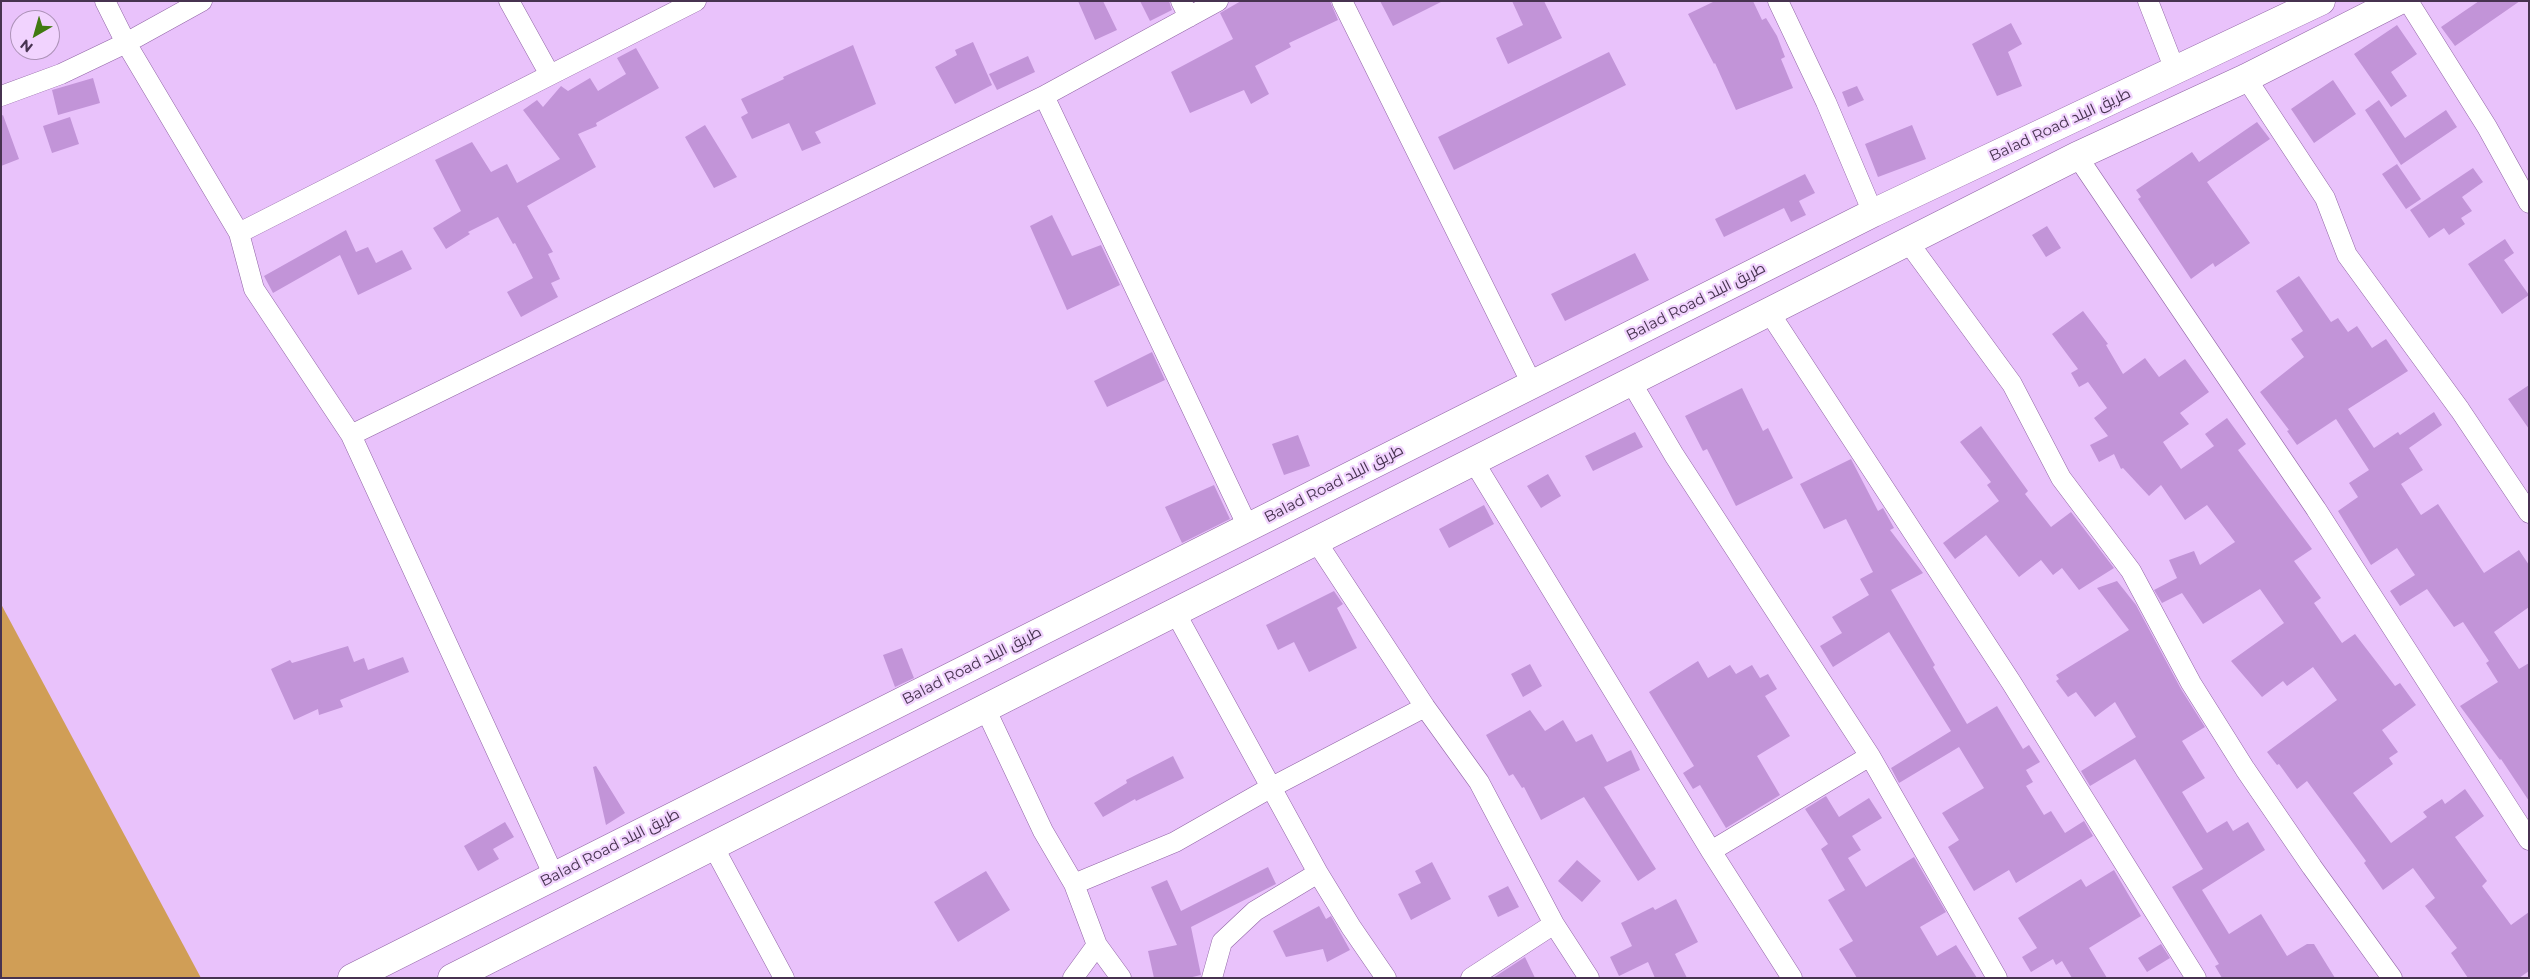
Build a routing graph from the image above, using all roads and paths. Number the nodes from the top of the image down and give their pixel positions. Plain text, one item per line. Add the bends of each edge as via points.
1 (105, 1) edge
2 (202, 1) edge
3 (509, 1) edge
4 (696, 1) edge
5 (1218, 1) edge
6 (1342, 1) edge
7 (1778, 1) edge
8 (2148, 1) edge
9 (2321, 1) edge
10 (2398, 1) edge
11 (2408, 1) edge
12 (1185, 9) edge
13 (126, 43) junction
14 (2175, 70) junction
15 (550, 74) junction
16 (2246, 78) junction
17 (1, 96) edge
18 (1044, 96) junction
19 (2077, 156) junction
20 (2529, 202) edge
21 (1873, 213) junction
22 (239, 233) junction
23 (1908, 242) junction
24 (1769, 312) junction
25 (1630, 382) junction
26 (1532, 384) junction
27 (351, 435) junction
28 (1474, 462) junction
29 (2529, 513) edge
30 (1248, 527) junction
31 (1316, 541) junction
32 (1175, 612) junction
33 (1425, 707) junction
34 (985, 708) junction
35 (1870, 756) junction
36 (1270, 788) junction
37 (2529, 840) edge
38 (713, 846) junction
39 (1711, 851) junction
40 (1318, 873) junction
41 (554, 876) junction
42 (1074, 884) junction
43 (1554, 924) junction
44 (1097, 945) junction
45 (352, 978) edge
46 (452, 978) edge
47 (784, 978) edge
48 (1073, 978) edge
49 (1121, 978) edge
50 (1212, 978) edge
51 (1386, 978) edge
52 (1471, 978) edge
53 (1589, 978) edge
54 (1792, 978) edge
55 (1997, 978) edge
56 (2196, 978) edge
57 (2392, 978) edge

1 - 13 street
2 - 13 street
3 - 15 street
4 - 15 street
5 - 12 street
6 - 26 street
7 - 21 street via 1826,102
8 - 14 street
9 - 14 highway, Balad Road طريق البلد
10 - 16 highway
11 - 20 street via 2487,127
12 - 18 street
13 - 17 street via 61,74
13 - 22 street
14 - 21 highway, Balad Road طريق البلد
15 - 22 street
16 - 19 highway
16 - 29 street via 2325,198 2347,255 2460,410
18 - 27 street
18 - 30 street
19 - 23 highway
19 - 37 street via 2316,509
21 - 26 highway, Balad Road طريق البلد
22 - 27 street via 254,289
23 - 24 highway
23 - 57 street via 2012,384 2062,478 2131,571 2192,683 2245,769
24 - 25 highway
24 - 56 street via 2011,682
25 - 28 highway
25 - 35 street
26 - 30 highway, Balad Road طريق البلد
27 - 41 street
28 - 31 highway
28 - 39 street
30 - 41 highway, Balad Road طريق البلد
31 - 32 highway
31 - 33 street
32 - 34 highway
32 - 36 street
33 - 36 street
33 - 43 street via 1479,782
34 - 38 highway
34 - 42 street via 1043,831
35 - 39 street
35 - 55 street
36 - 40 street
36 - 42 street via 1175,842
38 - 46 highway
38 - 47 street
39 - 54 street
40 - 50 street via 1255,911 1222,942
40 - 51 street
41 - 45 highway, Balad Road طريق البلد
42 - 44 street
43 - 52 street
43 - 53 street
44 - 48 street
44 - 49 street

